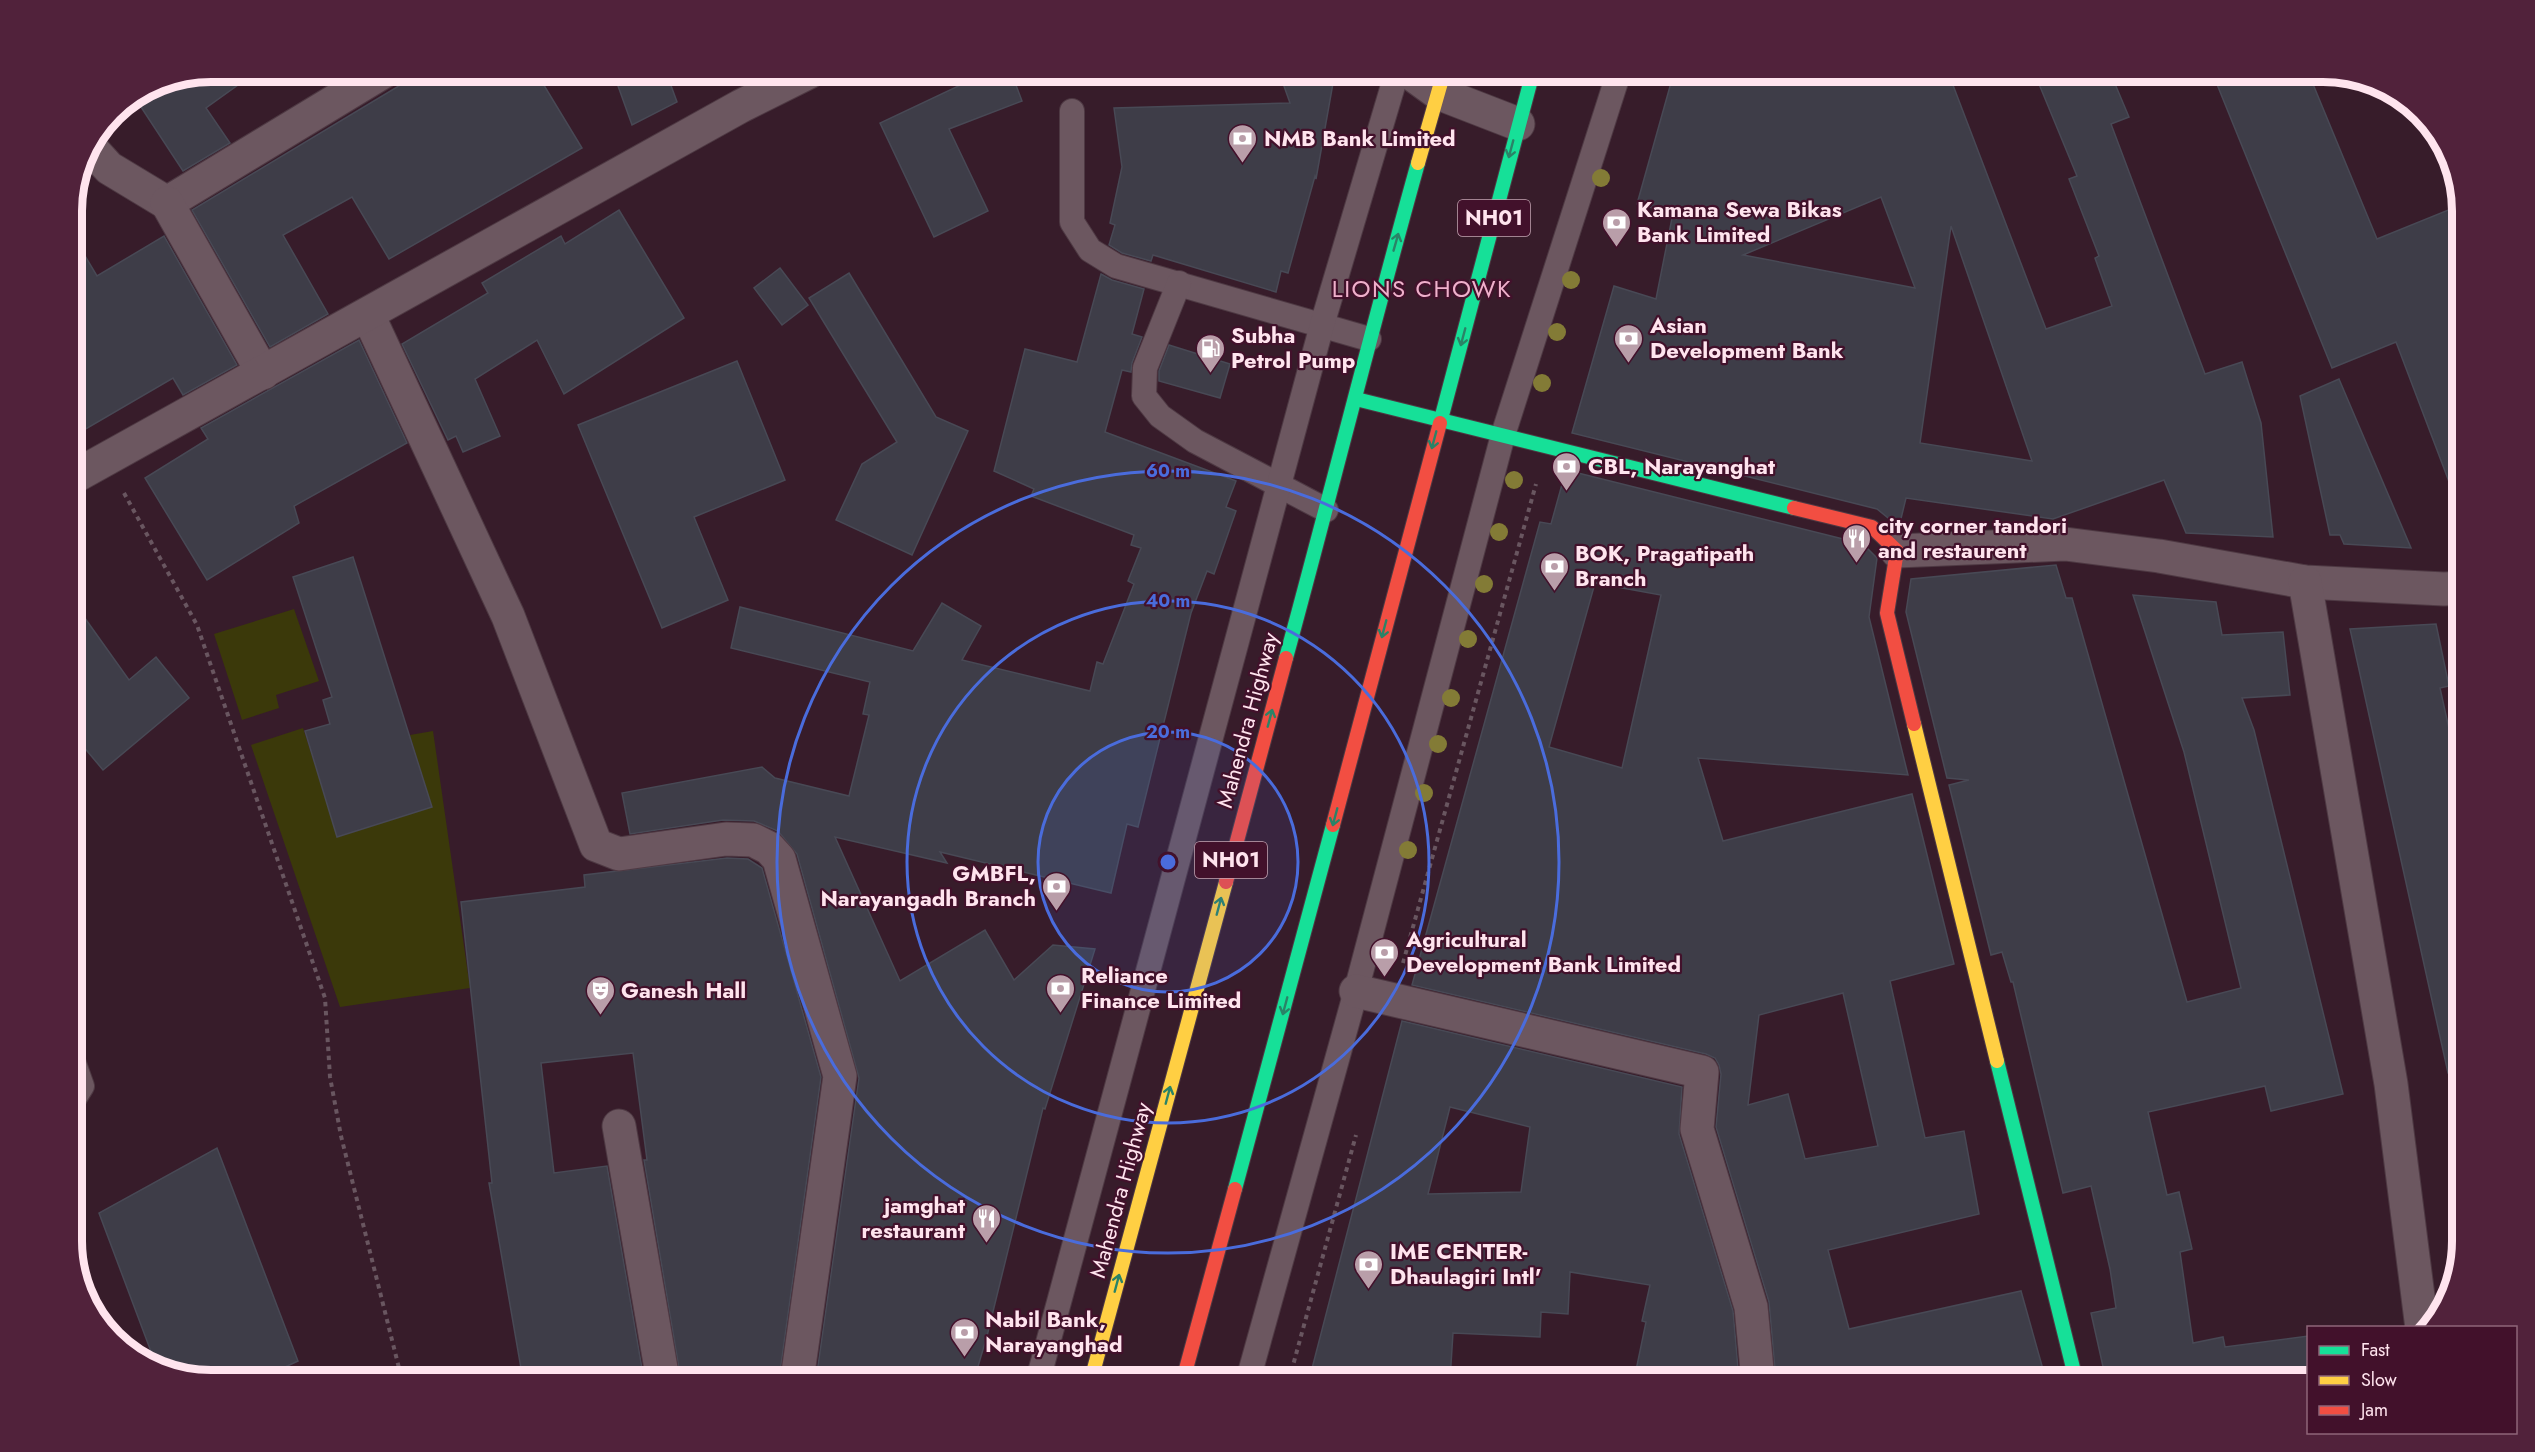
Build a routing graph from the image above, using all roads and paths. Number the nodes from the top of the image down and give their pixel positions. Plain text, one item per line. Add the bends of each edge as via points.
1 (1394, 82) edge
2 (1441, 82) edge
3 (1530, 82) edge
4 (1616, 82) edge
5 (365, 83) edge
6 (788, 83) edge
7 (1072, 111) dead end
8 (1518, 124) junction
9 (96, 154) edge
10 (167, 203) junction
11 (1179, 283) junction
12 (368, 315) junction
13 (1322, 325) junction
14 (1369, 339) junction
15 (263, 373) junction
16 (1356, 399) junction
17 (1439, 418) junction
18 (1503, 435) junction
19 (1547, 446) junction
20 (106, 460) junction
21 (83, 472) edge
22 (1279, 485) junction
23 (1326, 510) junction
24 (1897, 551) junction
25 (2305, 582) junction
26 (2452, 589) edge
27 (1356, 991) junction
28 (1392, 1000) junction
29 (619, 1126) dead end
30 (1358, 1127) dead end
31 (2422, 1324) edge
32 (400, 1370) edge
33 (661, 1370) edge
34 (797, 1370) edge
35 (1041, 1370) edge
36 (1094, 1370) edge
37 (1186, 1370) edge
38 (1251, 1370) edge
39 (1291, 1370) edge
40 (1757, 1370) edge
41 (2074, 1370) edge

1 - 13 lane
2 - 8 street
14 -> 2 main road, Mahendra Highway / NH01
3 - 8 main road, NH01
4 - 18 lane
5 - 10 street
6 - 12 street
7 - 11 lane via 1072,222 1090,250 1116,266
8 -> 17 main road, NH01
9 - 10 street via 109,168
10 - 15 street
11 - 13 lane
11 - 22 lane via 1145,369 1144,396 1160,416 1195,441
12 - 15 street
12 - 34 street via 508,616 596,845 620,854 726,839 753,840 779,859 840,1076
13 - 14 lane
13 - 22 lane
14 - 16 main road, Mahendra Highway / NH01
15 - 20 street
16 - 17 main road
16 - 23 main road, Mahendra Highway / NH01
17 - 18 main road
17 -> 37 main road, NH01
18 - 19 main road
18 - 27 lane
19 - 24 main road via 1872,527
19 - 28 path
20 - 21 street
20 - 32 path via 197,625 325,998 330,1077 339,1126
22 - 23 lane
22 - 35 lane
36 -> 23 main road, Mahendra Highway / NH01
24 - 25 street via 2065,544
24 - 41 main road via 1887,613
25 - 26 street
25 - 31 street via 2391,1084
27 - 28 street
27 - 38 lane
28 - 40 street via 1702,1072 1697,1129 1751,1307
29 - 33 street
30 - 39 path

